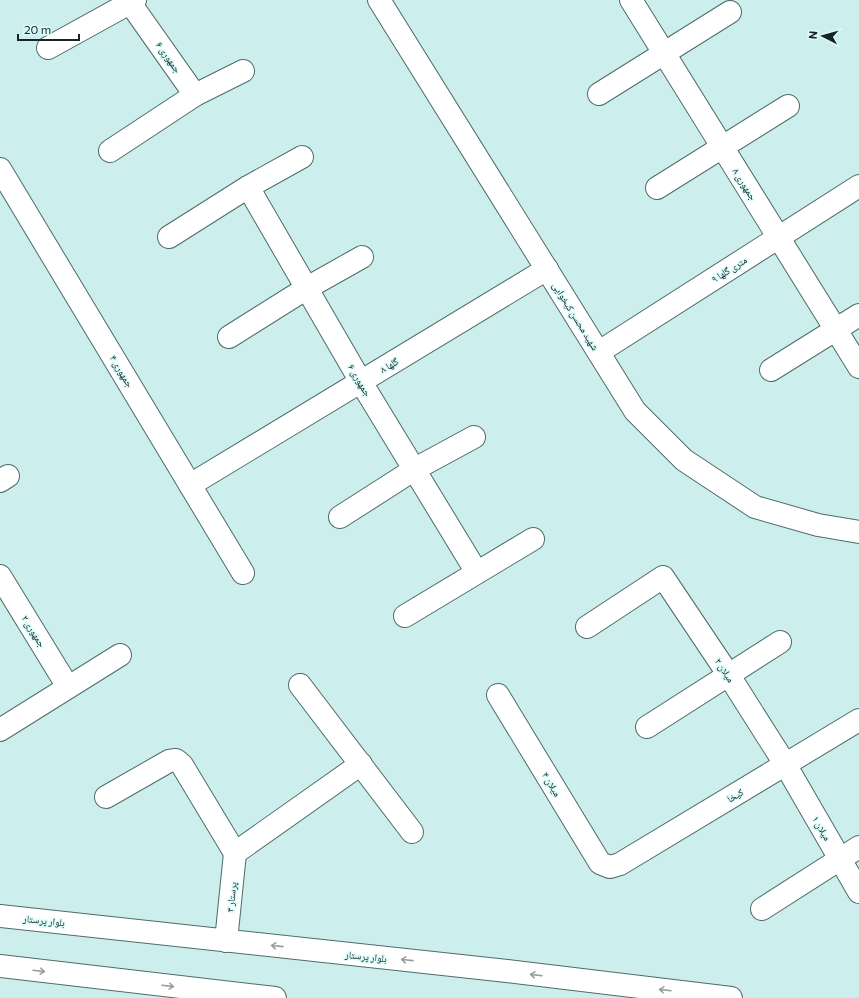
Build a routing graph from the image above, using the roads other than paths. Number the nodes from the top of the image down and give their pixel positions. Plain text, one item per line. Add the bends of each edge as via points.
1 (379, 0) edge
2 (631, 0) edge
3 (131, 1) edge
4 (730, 12) dead end
5 (48, 48) dead end
6 (664, 54) junction
7 (243, 71) dead end
8 (599, 94) dead end
9 (195, 95) junction
10 (788, 106) dead end
11 (722, 147) junction
12 (110, 151) dead end
13 (302, 157) dead end
14 (0, 169) edge
15 (859, 186) edge
16 (248, 187) junction
17 (657, 188) dead end
18 (169, 237) dead end
19 (778, 238) junction
20 (362, 257) dead end
21 (546, 269) junction
22 (307, 288) junction
23 (859, 314) edge
24 (835, 330) junction
25 (229, 337) dead end
26 (598, 352) junction
27 (859, 367) edge
28 (771, 370) dead end
29 (361, 382) junction
30 (474, 437) dead end
31 (415, 469) junction
32 (190, 485) junction
33 (340, 517) dead end
34 (859, 532) edge
35 (532, 539) dead end
36 (476, 572) junction
37 (243, 573) dead end
38 (4, 590) edge
39 (405, 616) dead end
40 (587, 627) dead end
41 (780, 642) dead end
42 (120, 655) dead end
43 (728, 674) junction
44 (300, 685) dead end
45 (68, 687) junction
46 (498, 695) dead end
47 (859, 720) edge
48 (647, 726) dead end
49 (0, 730) edge
50 (361, 764) junction
51 (785, 764) junction
52 (106, 796) dead end
53 (412, 832) dead end
54 (859, 847) edge
55 (235, 853) junction
56 (840, 860) junction
57 (610, 866) joint
58 (859, 892) edge
59 (762, 909) dead end
60 (0, 916) edge
61 (226, 941) junction
62 (0, 966) edge
63 (275, 998) edge
64 (731, 998) edge

1 - 21 street, شهید محسن کیخوایی
2 - 6 street, جمهوری ۸
3 - 5 street
3 - 9 street, جمهوری ۶
4 - 6 street
6 - 8 street
6 - 11 street, جمهوری ۸
7 - 9 street
9 - 12 street
10 - 11 street
11 - 17 street
11 - 19 street, جمهوری ۸
13 - 16 street
14 - 32 street, جمهوری ۴
15 - 19 street, ۹ متری گلها
16 - 18 street
16 - 22 street, جمهوری ۶
19 - 24 street, جمهوری ۸
19 - 26 street, ۹ متری گلها
20 - 22 street
21 - 26 street, شهید محسن کیخوایی
21 - 29 street, گلها ۸
22 - 25 street
22 - 29 street, جمهوری ۶
23 - 24 street
24 - 27 street, جمهوری ۸
24 - 28 street
26 - 34 street, شهید محسن کیخوایی via 635,411 684,460 755,507 818,525
29 - 31 street, جمهوری ۶
29 - 32 street, گلها ۸
30 - 31 street
31 - 33 street
31 - 36 street, جمهوری ۶
32 - 37 street, جمهوری ۴
35 - 36 street
36 - 39 street
38 - 45 street, جمهوری ۲
40 - 43 street, میلان ۲ via 663,577
41 - 43 street
42 - 45 street
43 - 48 street
43 - 51 street, میلان ۲
44 - 50 street
45 - 49 street
46 - 57 street, میلان ۴ via 600,863
47 - 51 street, کیخا
50 - 53 street
50 - 55 street
51 - 56 street, میلان ۱
51 - 57 street, کیخا via 620,864
52 - 55 street via 169,761 176,760 182,765
54 - 56 street
55 - 61 street, پرستار ۳
56 - 58 street, میلان ۱
56 - 59 street
60 - 61 street, بلوار پرستار
64 -> 61 street, بلوار پرستار
62 -> 63 street

